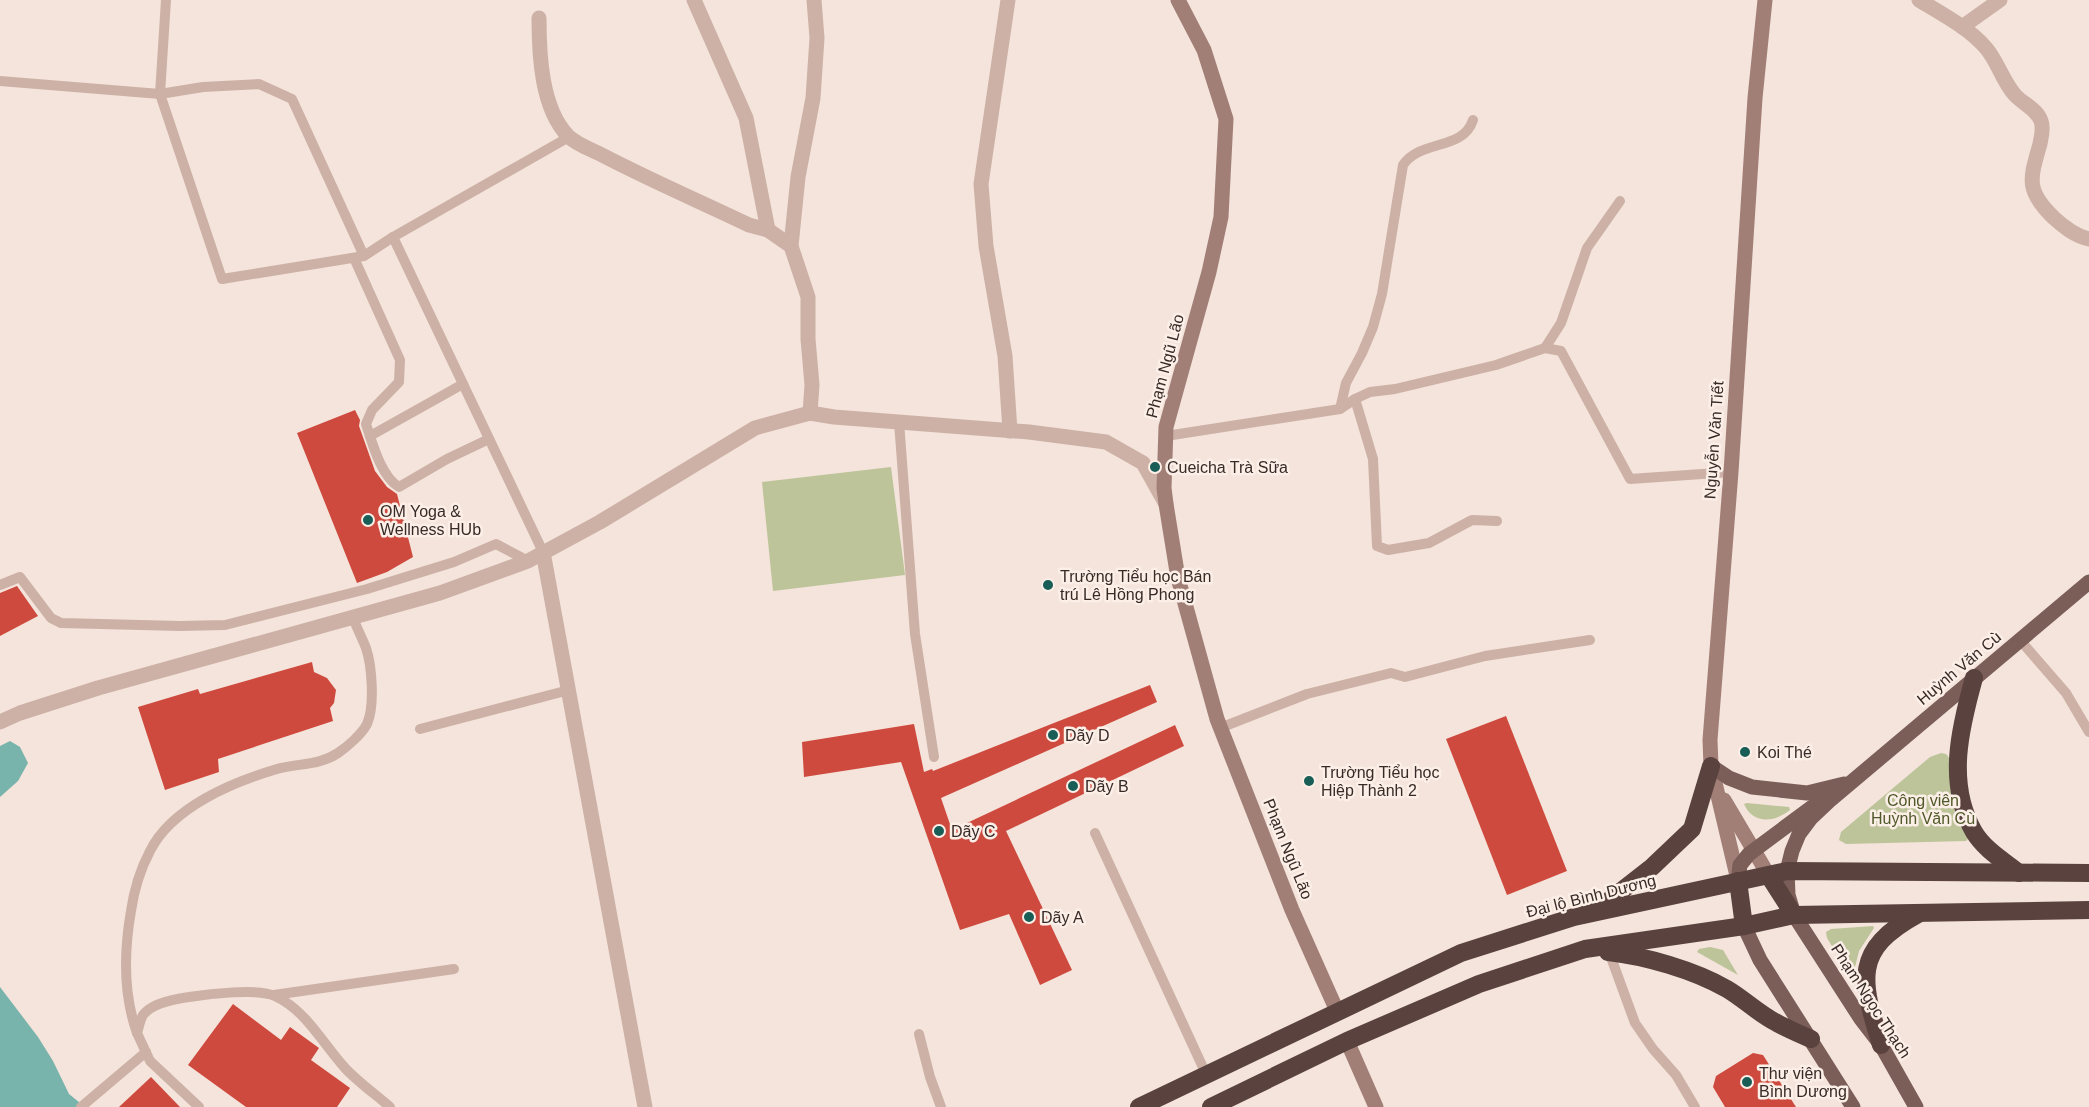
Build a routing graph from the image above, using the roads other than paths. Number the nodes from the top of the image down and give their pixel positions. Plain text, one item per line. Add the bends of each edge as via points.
1 (166, 0) edge
2 (694, 0) edge
3 (814, 0) edge
4 (1008, 0) edge
5 (1178, 0) edge
6 (1765, 0) edge
7 (1919, 0) edge
8 (2000, 0) edge
9 (539, 18) dead end
10 (1962, 27) junction
11 (0, 81) edge
12 (160, 94) junction
13 (1473, 120) dead end
14 (569, 137) junction
15 (1620, 201) dead end
16 (768, 230) junction
17 (393, 237) junction
18 (2089, 239) edge
19 (791, 246) junction
20 (359, 257) junction
21 (1545, 348) junction
22 (463, 384) junction
23 (1355, 399) junction
24 (1340, 409) junction
25 (810, 413) junction
26 (899, 422) junction
27 (1010, 430) junction
28 (370, 436) junction
29 (1166, 436) junction
30 (489, 439) junction
31 (1731, 472) junction
32 (1166, 504) junction
33 (1497, 521) dead end
34 (543, 552) junction
35 (528, 561) junction
36 (2089, 582) edge
37 (0, 585) edge
38 (353, 618) junction
39 (1590, 640) dead end
40 (2020, 640) junction
41 (1974, 678) junction
42 (568, 690) junction
43 (0, 722) edge
44 (1220, 728) junction
45 (420, 729) dead end
46 (2089, 732) edge
47 (934, 757) dead end
48 (1711, 766) junction
49 (1852, 782) junction
50 (1095, 833) dead end
51 (1754, 851) junction
52 (1787, 871) junction
53 (2019, 873) junction
54 (2089, 873) edge
55 (1769, 876) junction
56 (1738, 880) junction
57 (2089, 910) edge
58 (1593, 913) junction
59 (1920, 913) junction
60 (1794, 915) junction
61 (1744, 926) junction
62 (1585, 949) junction
63 (1609, 952) junction
64 (454, 969) dead end
65 (274, 995) junction
66 (1338, 1011) junction
67 (137, 1033) junction
68 (918, 1034) dead end
69 (1811, 1039) junction
70 (1347, 1041) junction
71 (1881, 1045) junction
72 (146, 1052) junction
73 (1206, 1074) junction
74 (83, 1104) edge
75 (199, 1107) edge
76 (390, 1107) edge
77 (645, 1107) edge
78 (942, 1107) edge
79 (1138, 1107) edge
80 (1211, 1107) edge
81 (1376, 1107) edge
82 (1695, 1107) edge
83 (1852, 1107) edge
84 (1916, 1107) edge

1 - 12 lane
2 - 16 street via 746,118
3 - 19 street via 817,38 813,98 798,177
4 - 27 street via 981,184 986,246 1005,356
5 - 29 street, Phạm Ngũ Lão via 1204,50 1226,119 1221,217
6 - 31 street, Nguyễn Văn Tiết
7 - 10 street
8 - 10 street
9 - 14 street via 546,91 558,122
10 - 18 street via 1987,49 2016,96 2041,122 2031,177 2038,200 2063,227
11 - 12 lane
12 - 20 lane via 259,84 292,99
12 - 20 lane via 222,279
13 - 24 lane via 1462,135 1415,152 1403,165 1382,294 1373,327 1346,383
14 - 16 street via 749,225
14 - 17 lane
15 - 21 lane via 1587,248 1561,323
16 - 19 street
17 - 20 lane
17 - 22 lane
19 - 25 street via 808,297
20 - 28 lane via 400,360 399,382 372,410 366,424
21 - 23 lane via 1496,365 1370,392
21 - 31 lane via 1561,351 1630,479
22 - 28 lane
22 - 30 lane
23 - 24 lane
23 - 33 lane via 1373,459 1377,546 1388,550 1429,543 1472,520
24 - 29 lane
25 - 26 street
25 - 34 street via 755,428
26 - 27 street
26 - 47 lane via 915,634
27 - 32 street via 1106,442 1143,463
28 - 30 lane via 391,483 399,487
29 - 32 street, Phạm Ngũ Lão
30 - 34 lane
31 - 48 street, Nguyễn Văn Tiết via 1710,729
32 - 44 street, Phạm Ngũ Lão via 1178,578
34 - 35 street
34 - 42 street
35 - 37 lane via 496,544 454,562 367,589 225,625 61,623 51,618 20,578
35 - 38 street via 440,593
36 - 40 main road, Huỳnh Văn Cù
38 - 43 street via 98,688
38 - 67 lane via 366,649 372,695 367,724 354,739 338,754 318,763 279,768 231,784 202,799 168,827 151,848 135,888 125,956 131,1016
39 - 44 lane via 1485,656 1405,677 1391,673 1307,694
40 - 41 main road, Huỳnh Văn Cù
40 - 46 lane via 2066,693
41 - 49 main road, Huỳnh Văn Cù
41 - 53 highway via 1961,723 1958,752 1958,783 1964,810 1975,833
42 - 45 lane
42 - 77 street
44 - 66 street, Phạm Ngũ Lão via 1292,910
48 - 49 main road via 1752,787 1807,793
48 - 51 street via 1725,802
48 - 56 street, Nguyễn Văn Tiết
48 - 58 highway via 1692,828 1652,867
49 - 51 main road via 1799,815
49 - 52 main road via 1811,818 1792,851
50 - 73 lane
51 - 55 street
51 - 56 main road via 1740,865
52 - 53 highway, Đại lộ Bình Dương
52 - 55 highway, Đại lộ Bình Dương
52 - 60 main road
53 - 54 highway, Đại lộ Bình Dương
55 - 56 highway, Đại lộ Bình Dương
55 - 60 highway
56 - 58 highway, Đại lộ Bình Dương
56 - 61 highway
57 - 59 highway
58 - 66 highway, Đại lộ Bình Dương via 1461,954
59 - 60 highway
59 - 71 highway via 1878,942 1868,963 1868,1002
60 - 61 highway
60 - 71 main road, Phạm Ngọc Thạch
61 - 62 highway
61 - 69 main road via 1760,960
62 - 63 highway
62 - 70 highway via 1479,984
63 - 69 highway via 1674,967 1727,989 1777,1023
63 - 82 lane via 1635,1023 1676,1075
64 - 65 lane
65 - 67 lane via 244,992 163,1003 142,1017
65 - 76 lane via 314,1027 345,1068
66 - 73 highway, Đại lộ Bình Dương
67 - 72 lane
68 - 78 lane
69 - 83 main road
70 - 80 highway
70 - 81 street
71 - 84 main road, Phạm Ngọc Thạch
72 - 74 lane
72 - 75 lane
73 - 79 highway, Đại lộ Bình Dương

